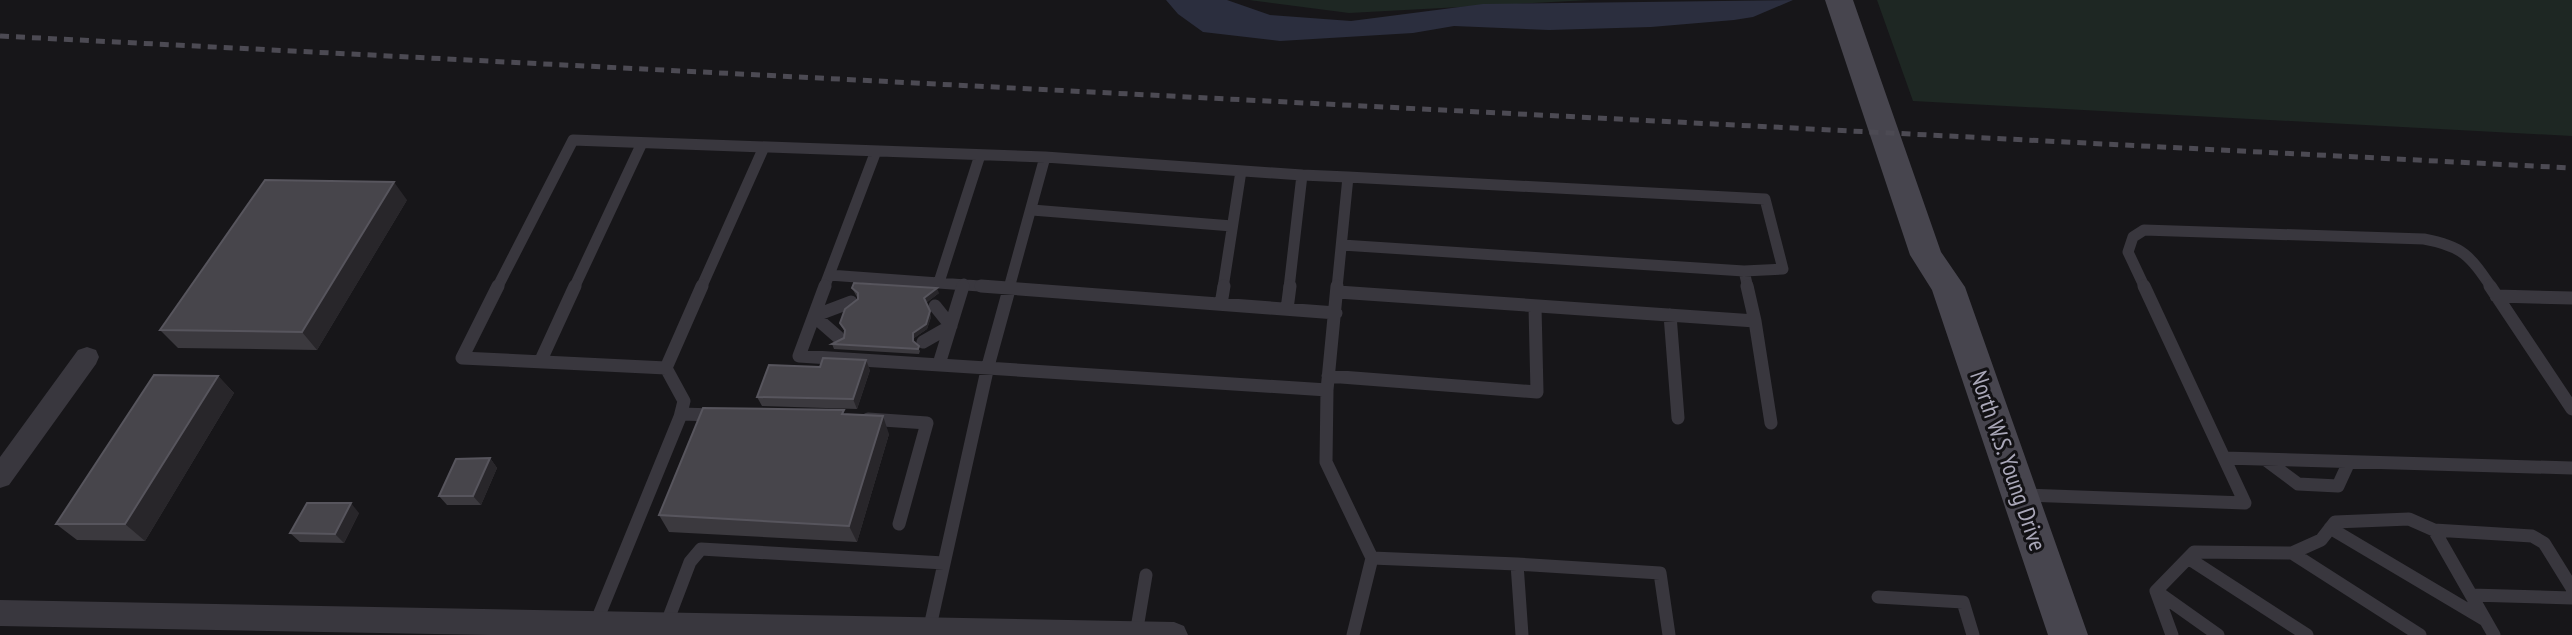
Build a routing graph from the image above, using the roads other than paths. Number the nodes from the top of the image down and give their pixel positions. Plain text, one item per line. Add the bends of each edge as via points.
1 (1839, 0) edge
2 (1859, 0) edge
3 (1896, 133) junction
4 (642, 143) junction
5 (764, 147) junction
6 (876, 151) junction
7 (980, 155) junction
8 (1045, 157) junction
9 (1241, 171) junction
10 (1302, 175) junction
11 (1348, 177) junction
12 (1032, 210) junction
13 (1232, 226) junction
14 (1342, 245) junction
15 (1744, 271) junction
16 (829, 275) junction
17 (939, 282) junction
18 (964, 284) junction
19 (1012, 288) junction
20 (1338, 292) junction
21 (2496, 296) junction
22 (2572, 298) edge
23 (851, 302) edge
24 (1221, 304) junction
25 (935, 306) dead end
26 (1535, 307) junction
27 (1287, 309) junction
28 (1336, 313) junction
29 (1670, 315) junction
30 (814, 316) junction
31 (1755, 321) junction
32 (951, 326) junction
33 (838, 337) edge
34 (923, 342) dead end
35 (87, 357) dead end
36 (541, 360) junction
37 (939, 364) junction
38 (988, 366) junction
39 (666, 368) junction
40 (1327, 383) junction
41 (2572, 409) edge
42 (681, 414) junction
43 (725, 415) edge
44 (846, 418) edge
45 (1678, 418) dead end
46 (1771, 423) dead end
47 (2224, 458) junction
48 (2266, 460) junction
49 (2349, 462) junction
50 (2572, 468) edge
51 (0, 477) edge
52 (2020, 494) junction
53 (899, 524) dead end
54 (2330, 528) junction
55 (2434, 530) junction
56 (2292, 553) junction
57 (1372, 558) junction
58 (2188, 558) junction
59 (944, 563) junction
60 (1517, 564) junction
61 (1146, 575) dead end
62 (2572, 588) edge
63 (2156, 591) junction
64 (2471, 595) junction
65 (1878, 597) dead end
66 (2572, 598) edge
67 (0, 613) edge
68 (2485, 620) junction
69 (595, 625) junction
70 (534, 629) edge
71 (656, 630) edge
72 (929, 631) junction
73 (858, 633) edge
74 (1033, 634) edge
75 (1136, 634) edge
76 (1174, 635) edge
77 (1353, 635) edge
78 (1522, 635) edge
79 (1669, 635) edge
80 (1973, 635) edge
81 (2068, 635) edge
82 (2172, 635) edge
83 (2218, 635) edge
84 (2307, 635) edge
85 (2420, 635) edge
86 (2494, 635) edge

1 - 3 main road
2 - 3 main road
3 - 52 main road, North W.S. Young Drive
4 - 5 lane
4 - 36 lane
4 - 36 lane via 573,140 462,358
5 - 6 lane
5 - 39 lane
6 - 7 lane
6 - 16 lane
7 - 8 lane
7 - 17 lane
8 - 9 lane
8 - 12 lane
9 - 10 lane
9 - 13 lane
10 - 11 lane
10 - 27 lane
11 - 14 lane
11 - 15 lane via 1765,199 1783,269
12 - 13 lane
12 - 19 lane
13 - 24 lane
14 - 15 lane
14 - 20 lane
15 - 31 lane
16 - 17 lane
16 - 30 lane
17 - 18 lane
18 - 19 lane
18 - 32 lane
19 - 24 lane
19 - 38 lane
20 - 26 lane
20 - 28 lane
21 - 22 lane
21 - 41 lane
21 - 47 lane via 2474,262 2451,244 2144,230 2133,237 2128,252
23 - 30 lane
24 - 27 lane
25 - 32 lane
26 - 29 lane
26 - 40 lane via 1537,392
27 - 28 lane
28 - 40 lane
29 - 31 lane
29 - 45 lane
30 - 33 lane
30 - 37 lane via 799,356
31 - 46 lane
32 - 34 lane
32 - 37 lane
35 - 51 street
36 - 39 lane
37 - 38 lane
38 - 40 lane
38 - 59 lane
39 - 42 lane via 684,401
40 - 57 lane via 1326,462
42 - 43 lane
42 - 69 lane
44 - 53 lane via 927,423
47 - 48 lane
47 - 52 lane via 2245,503
48 - 49 lane
48 - 49 lane via 2298,484 2338,486
49 - 50 lane
52 - 81 main road, North W.S. Young Drive
54 - 55 lane via 2335,522 2409,519
54 - 56 lane via 2321,540
54 - 68 lane
55 - 62 lane via 2532,536 2544,543
55 - 64 lane
56 - 58 lane via 2194,552
56 - 85 lane
57 - 60 lane
57 - 77 lane
58 - 63 lane
58 - 84 lane
59 - 71 lane via 701,549
59 - 72 lane
60 - 78 lane
60 - 79 lane via 1660,573
61 - 75 lane
63 - 82 lane
63 - 83 lane
64 - 66 lane
64 - 68 lane
65 - 80 lane via 1963,602
67 - 70 street
68 - 86 lane
69 - 70 street
69 - 71 street
71 - 73 street
72 - 73 street
72 - 74 street
74 - 75 street
75 - 76 street

